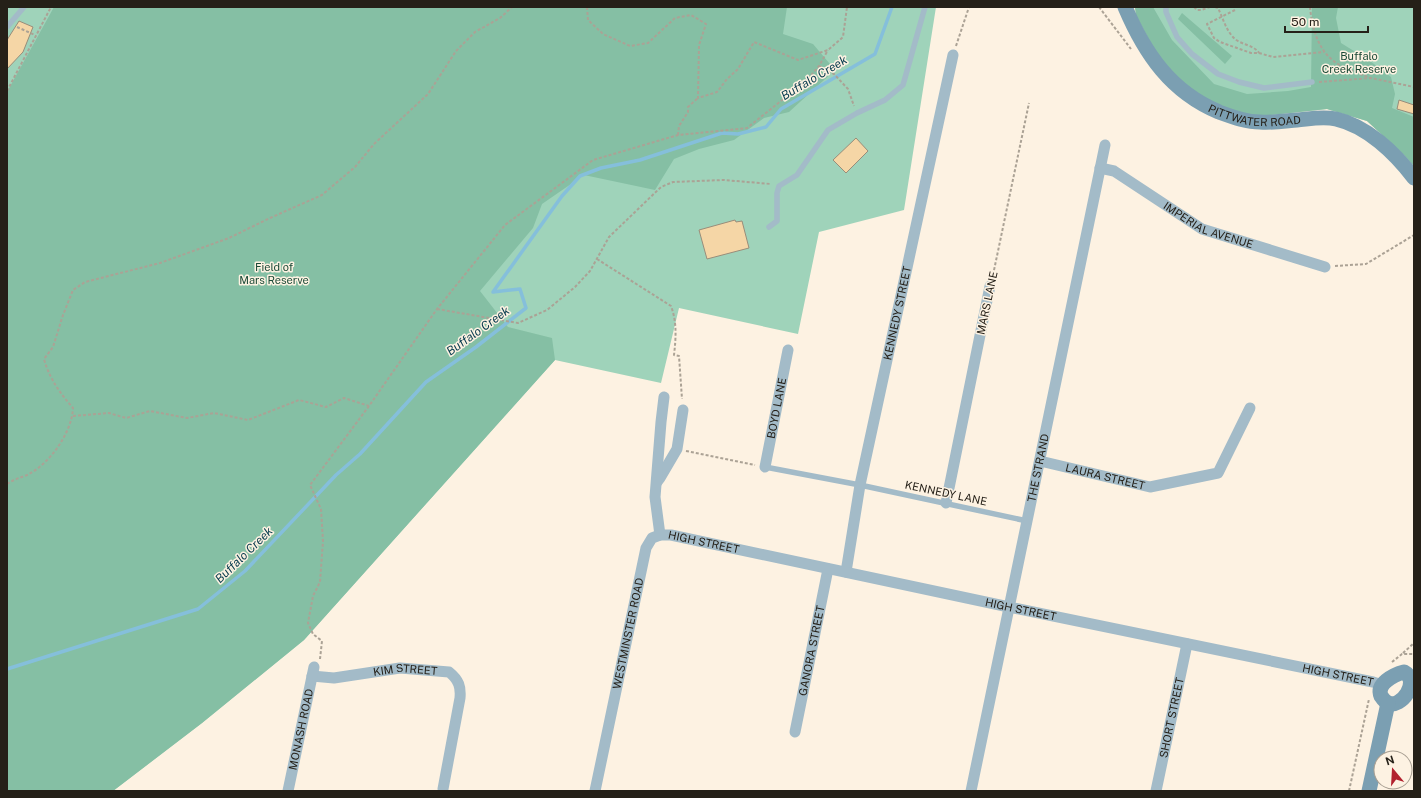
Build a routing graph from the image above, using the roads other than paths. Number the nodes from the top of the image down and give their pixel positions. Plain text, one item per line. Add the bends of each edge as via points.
1 (24, 7) edge
2 (924, 7) edge
3 (1125, 7) edge
4 (1166, 7) edge
5 (9, 25) edge
6 (953, 55) road end
7 (1312, 82) road end
8 (1105, 145) dead end
9 (1100, 168) junction
10 (1414, 178) edge
11 (769, 227) dead end
12 (1325, 267) road end
13 (990, 286) road end
14 (788, 350) dead end
15 (664, 397) dead end
16 (1250, 408) dead end
17 (683, 410) road end
18 (1040, 461) junction
19 (765, 467) joint
20 (656, 482) junction
21 (860, 485) junction
22 (946, 503) junction
23 (1027, 521) junction
24 (660, 535) junction
25 (828, 569) junction
26 (846, 572) junction
27 (1009, 607) junction
28 (1187, 644) junction
29 (313, 671) joint
30 (1411, 672) edge
31 (1382, 685) junction
32 (1413, 692) edge
33 (1388, 703) junction
34 (795, 732) dead end
35 (443, 789) dead end
36 (288, 791) edge
37 (595, 791) edge
38 (971, 791) edge
39 (1156, 791) edge
40 (1369, 791) edge

1 - 5 lane
2 - 11 lane via 903,85 884,100 828,130 797,175 780,186 777,193 777,221
3 - 10 main road, PITTWATER ROAD via 1141,41 1158,67 1181,89 1208,108 1247,121 1325,117 1344,121 1380,142
4 - 7 lane via 1177,37 1192,54 1218,74 1264,88
6 - 21 street, KENNEDY STREET
8 - 9 street, THE STRAND
9 - 12 street, IMPERIAL AVENUE via 1114,170 1202,229
9 - 18 street, THE STRAND
13 - 22 street, MARS LANE
14 - 19 street, BOYD LANE
15 - 20 street
16 - 18 street, LAURA STREET via 1218,473 1150,487
17 - 20 street via 678,449
18 - 23 street, THE STRAND
19 - 21 lane
20 - 24 street via 655,497
21 - 22 lane, KENNEDY LANE
21 - 26 street, KENNEDY STREET
22 - 23 lane, KENNEDY LANE
23 - 27 street, THE STRAND
24 - 25 street, HIGH STREET via 671,535
24 - 37 street, WESTMINSTER ROAD via 652,538 646,548
25 - 26 street, HIGH STREET
25 - 34 street, GANORA STREET
26 - 27 street, HIGH STREET
27 - 28 street, HIGH STREET
27 - 38 street, THE STRAND
28 - 31 street, HIGH STREET
28 - 39 street, SHORT STREET
29 - 35 street, KIM STREET via 334,678 400,668 450,672 456,677 460,687 460,698
29 - 36 street, MONASH ROAD
30 - 31 main road via 1397,674
30 - 32 main road
31 - 33 main road via 1380,692 1383,700
32 - 33 main road via 1397,703
33 - 40 main road

